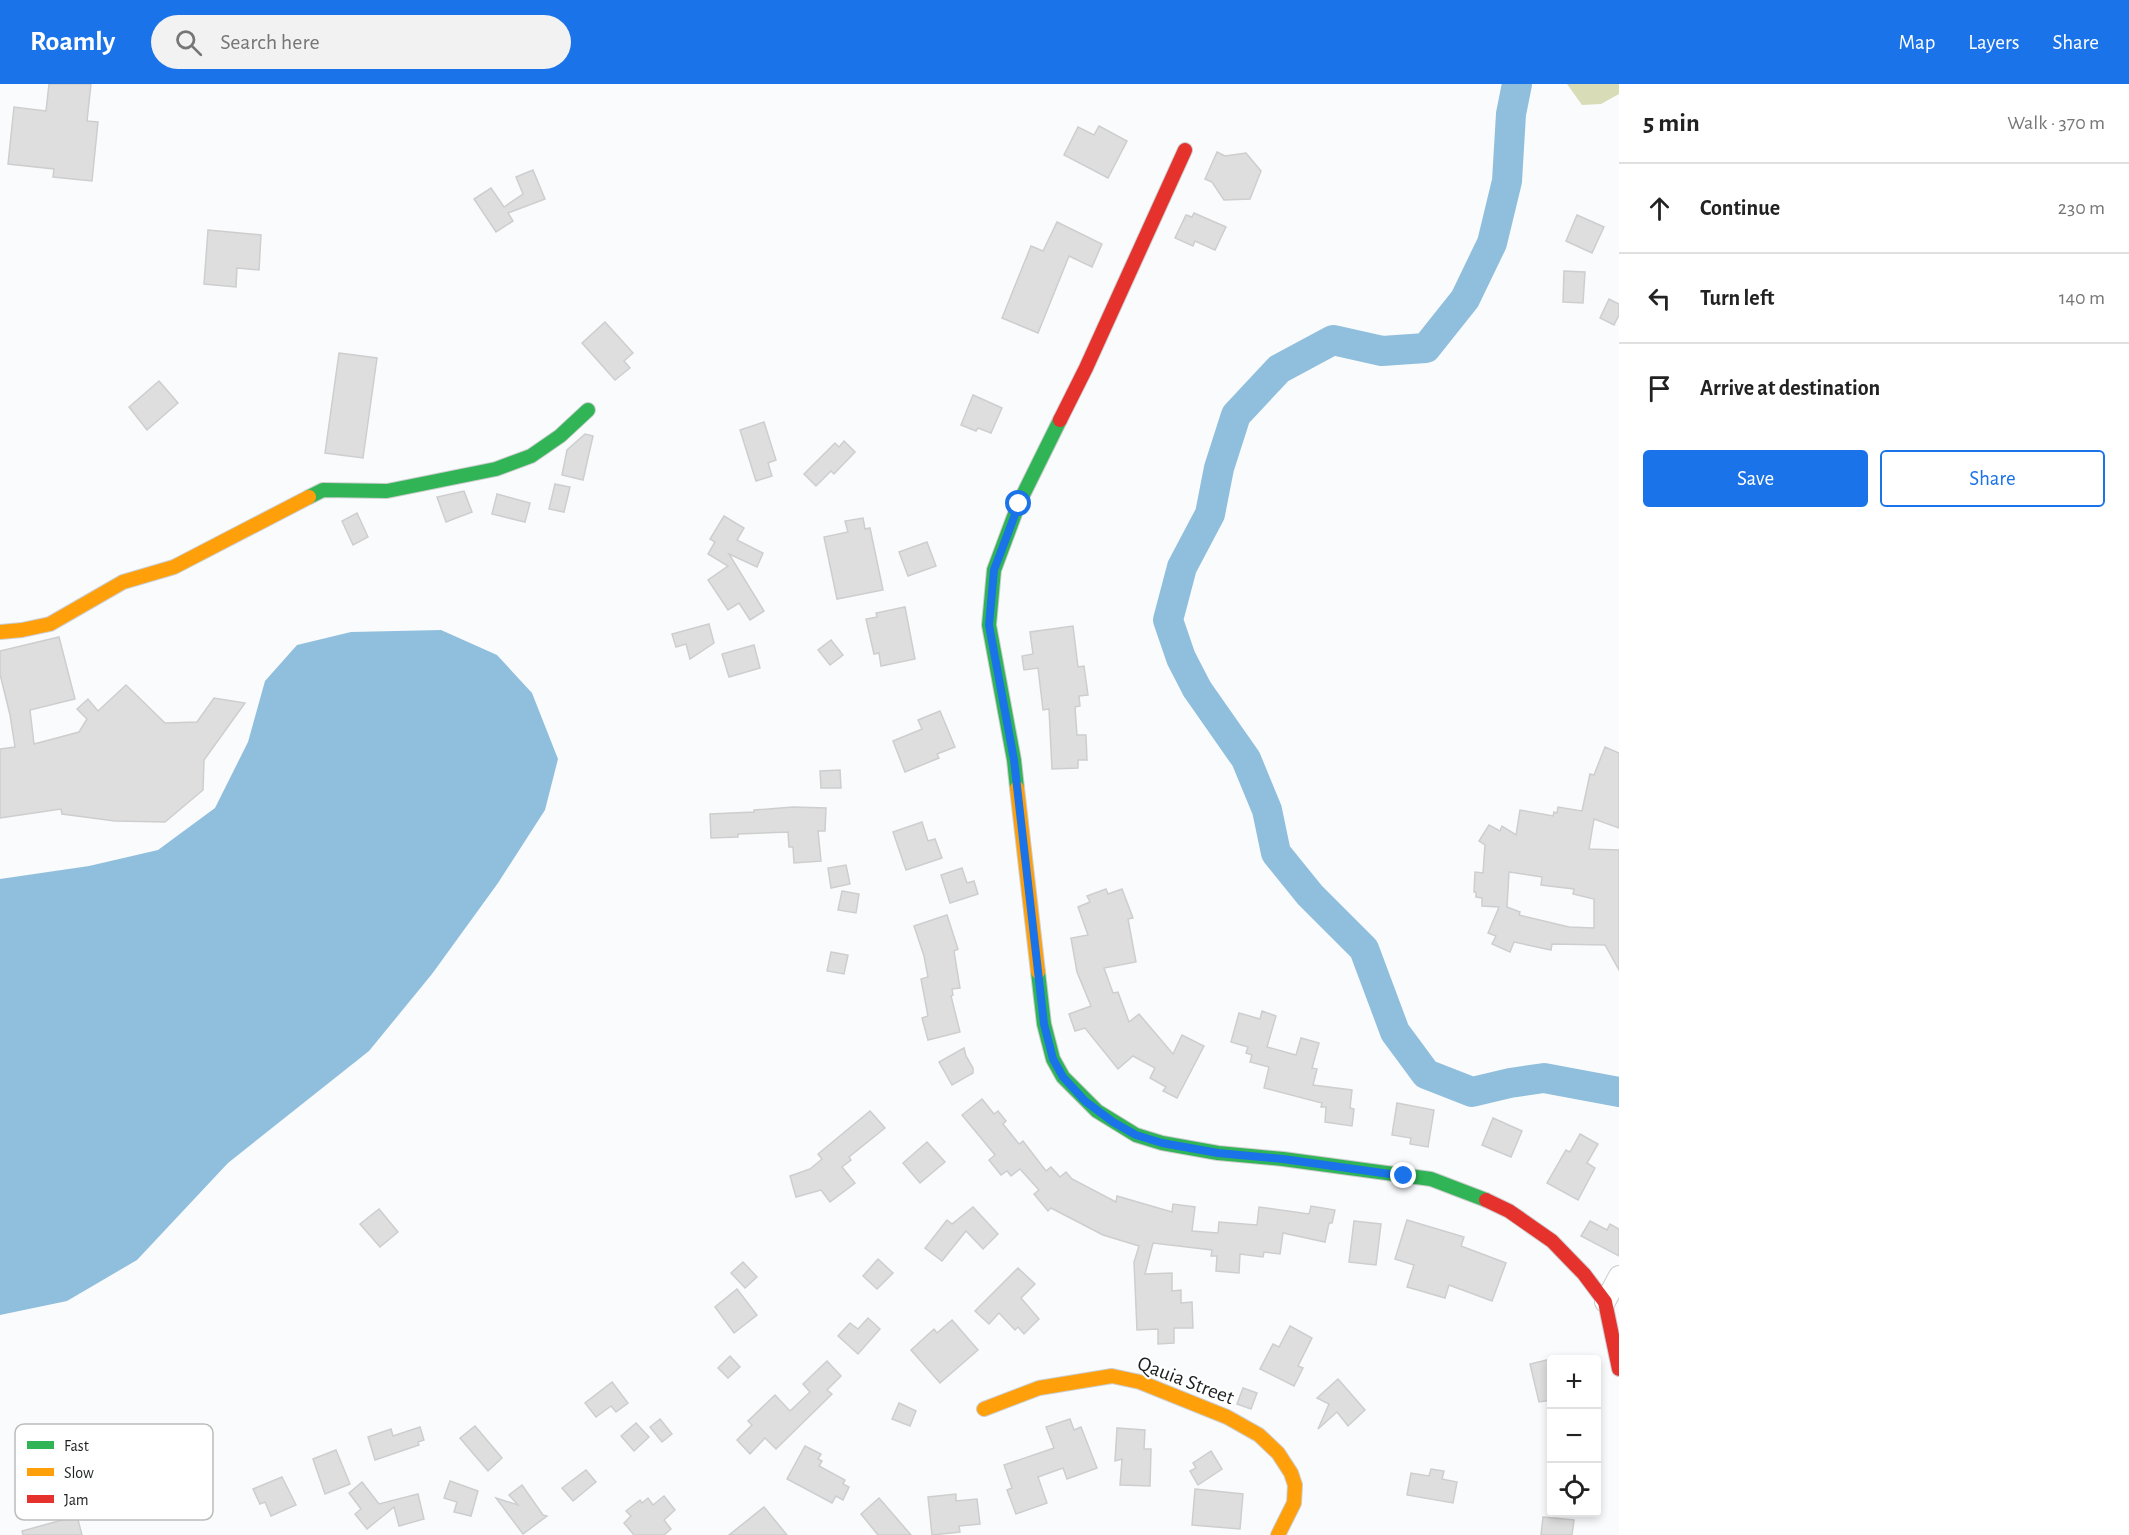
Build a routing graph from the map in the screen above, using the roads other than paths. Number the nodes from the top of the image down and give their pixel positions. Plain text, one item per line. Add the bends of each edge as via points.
1 (1185, 150) dead end
2 (588, 410) dead end
3 (0, 632) edge
4 (1619, 1276) edge
5 (1605, 1302) junction
6 (1619, 1369) edge
7 (984, 1409) dead end
8 (1278, 1535) edge

1 - 5 street via 1019,504 992,579 989,625 1014,760 1044,1024 1053,1059 1085,1101 1136,1135 1218,1153 1431,1179 1494,1203 1552,1241
2 - 3 street via 531,456 496,469 387,491 323,490 174,567 123,582 50,624
4 - 5 street
5 - 6 street
7 - 8 street, Qauia Street via 1039,1388 1112,1376 1140,1382 1227,1417 1259,1436 1278,1453 1291,1473 1294,1503

